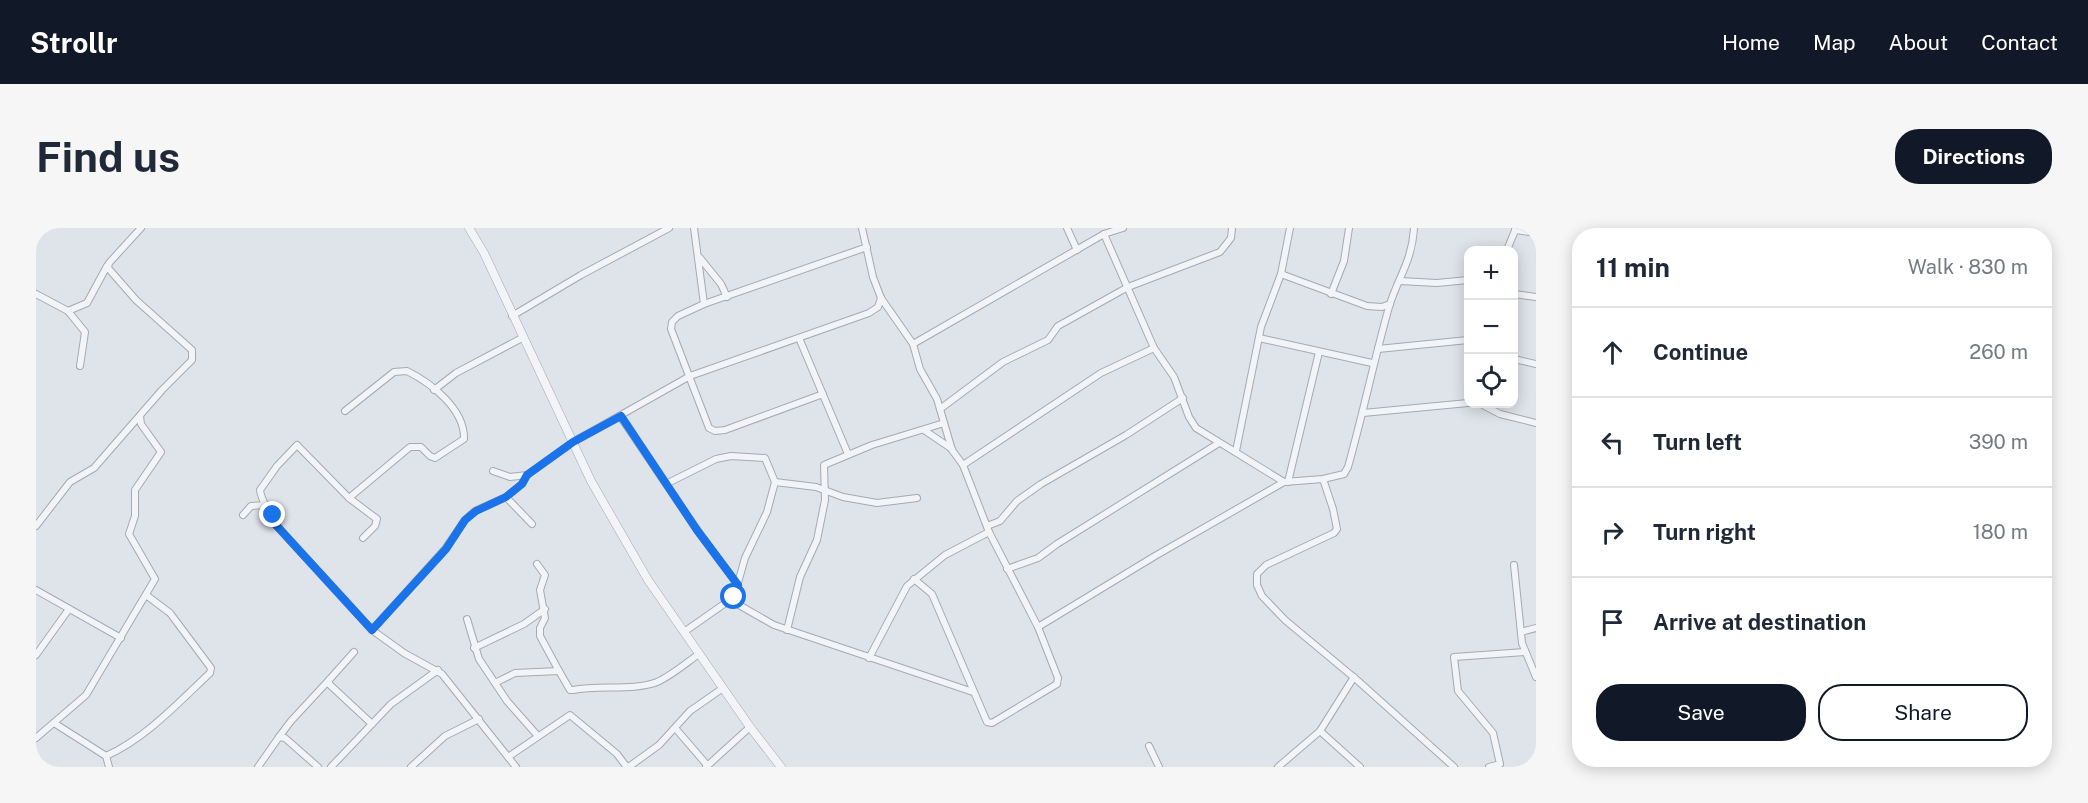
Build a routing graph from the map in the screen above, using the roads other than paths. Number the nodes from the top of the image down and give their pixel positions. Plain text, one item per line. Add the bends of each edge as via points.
1 (141, 228) edge
2 (469, 228) edge
3 (669, 228) edge
4 (694, 228) edge
5 (862, 228) edge
6 (1067, 228) edge
7 (1123, 228) edge
8 (1232, 228) edge
9 (1290, 228) edge
10 (1349, 228) edge
11 (1414, 228) edge
12 (1515, 229) edge
13 (1104, 234) junction
14 (1536, 234) edge
15 (1509, 246) edge
16 (867, 247) junction
17 (1077, 249) junction
18 (699, 257) junction
19 (108, 265) junction
20 (1281, 274) junction
21 (1464, 280) edge
22 (1400, 281) junction
23 (1128, 288) junction
24 (36, 294) edge
25 (1331, 294) junction
26 (1518, 295) edge
27 (727, 297) junction
28 (1536, 297) edge
29 (881, 298) junction
30 (704, 304) junction
31 (1390, 304) junction
32 (888, 310) junction
33 (68, 311) junction
34 (869, 313) junction
35 (512, 316) junction
36 (522, 338) junction
37 (799, 338) junction
38 (1259, 338) junction
39 (1464, 340) edge
40 (913, 344) junction
41 (1154, 348) junction
42 (1378, 350) junction
43 (1319, 351) junction
44 (1518, 360) edge
45 (1372, 363) junction
46 (1536, 364) edge
47 (80, 366) dead end
48 (690, 376) junction
49 (434, 390) junction
50 (823, 394) junction
51 (1183, 398) junction
52 (1464, 403) edge
53 (1489, 408) edge
54 (940, 409) junction
55 (345, 411) dead end
56 (1363, 413) junction
57 (140, 416) junction
58 (621, 416) junction
59 (944, 423) junction
60 (1536, 423) edge
61 (924, 430) junction
62 (573, 442) junction
63 (1219, 443) junction
64 (952, 450) junction
65 (1236, 452) junction
66 (848, 453) junction
67 (963, 465) junction
68 (493, 471) dead end
69 (527, 475) junction
70 (1323, 479) junction
71 (775, 482) junction
72 (1286, 482) junction
73 (666, 484) junction
74 (825, 489) junction
75 (506, 497) junction
76 (349, 498) junction
77 (917, 498) dead end
78 (268, 506) junction
79 (243, 515) dead end
80 (531, 524) dead end
81 (36, 526) edge
82 (988, 529) junction
83 (363, 538) dead end
84 (537, 564) dead end
85 (1514, 566) dead end
86 (1007, 569) junction
87 (915, 579) junction
88 (738, 585) junction
89 (36, 590) edge
90 (146, 595) junction
91 (732, 601) junction
92 (69, 609) junction
93 (545, 609) junction
94 (467, 619) dead end
95 (1038, 627) junction
96 (1536, 628) edge
97 (372, 630) junction
98 (787, 630) junction
99 (684, 632) junction
100 (1521, 632) junction
101 (121, 639) junction
102 (474, 648) junction
103 (354, 652) dead end
104 (1525, 652) junction
105 (699, 654) junction
106 (36, 655) edge
107 (869, 657) junction
108 (438, 670) junction
109 (559, 671) junction
110 (1354, 677) junction
111 (1536, 677) edge
112 (329, 680) junction
113 (495, 683) junction
114 (723, 688) junction
115 (974, 692) junction
116 (479, 719) junction
117 (54, 723) junction
118 (372, 724) junction
119 (750, 727) junction
120 (676, 729) junction
121 (1320, 731) junction
122 (537, 735) junction
123 (279, 737) junction
124 (36, 738) edge
125 (1149, 746) dead end
126 (106, 756) junction
127 (511, 763) edge
128 (707, 766) edge
129 (109, 767) edge
130 (258, 767) edge
131 (318, 767) edge
132 (331, 767) edge
133 (411, 767) edge
134 (781, 767) edge
135 (1160, 767) edge
136 (1278, 767) edge
137 (1360, 767) edge
138 (1454, 767) edge
139 (1489, 767) edge

1 - 19 street
2 - 35 street
3 - 35 street
4 - 18 street
5 - 16 street
6 - 17 street
7 - 13 street
8 - 23 street via 1231,238 1220,252
9 - 20 street
10 - 25 street via 1346,254
11 - 22 street via 1409,262
12 - 14 street
12 - 15 street
13 - 17 street
13 - 23 street
16 - 27 street
16 - 29 street
17 - 40 street
18 - 27 street
18 - 30 street
19 - 33 street via 87,303
19 - 57 street via 109,271 194,353 192,360
20 - 25 street
20 - 38 street
21 - 22 street
22 - 31 street
23 - 41 street
23 - 54 street via 1058,326 1048,340 1004,362
24 - 33 street
25 - 31 street via 1374,307
26 - 28 street
27 - 30 street
29 - 32 street
29 - 34 street via 878,307
30 - 48 street via 678,316 671,325
31 - 42 street
32 - 34 street
32 - 40 street
33 - 47 street via 85,332
34 - 37 street
35 - 36 street
36 - 49 street via 456,373
36 - 62 street
37 - 48 street
37 - 50 street
38 - 43 street
38 - 65 street
39 - 42 street
40 - 54 street via 920,369
41 - 51 street
41 - 67 street via 1101,373
42 - 45 street
43 - 45 street
43 - 72 street
44 - 46 street
45 - 56 street
48 - 50 street via 709,428 719,431
48 - 58 street
49 - 55 street via 413,374 398,371
49 - 76 street via 457,412 464,439 435,458 421,447 410,447
50 - 66 street
51 - 63 street via 1196,428
51 - 82 street via 1041,484
52 - 56 street
53 - 60 street
54 - 59 street
56 - 70 street via 1344,474
57 - 81 street via 94,468 70,482
57 - 90 street via 141,424 161,452 135,490 135,516 129,534 155,579
58 - 62 street
58 - 73 street
59 - 61 street
59 - 64 street
61 - 64 street
61 - 66 street
62 - 69 street
62 - 99 street via 633,554
63 - 65 street
63 - 86 street via 1038,558
64 - 67 street
65 - 72 street
66 - 74 street via 824,465
67 - 82 street
68 - 69 street via 510,477
69 - 75 street
70 - 72 street
70 - 110 street via 1333,509 1334,533 1266,565 1257,574 1257,585 1285,620
71 - 73 street via 765,458 730,456
71 - 74 street
71 - 88 street
72 - 95 street
73 - 88 street
74 - 77 street via 843,497 877,503
74 - 98 street via 816,544 800,577
75 - 80 street
75 - 97 street via 465,520 446,549
76 - 78 street via 297,445 260,490
76 - 83 street via 377,519
78 - 79 street via 251,506
78 - 97 street via 274,523
82 - 86 street
82 - 87 street
84 - 93 street via 545,575 540,590
85 - 100 street
86 - 95 street
87 - 107 street via 903,591
87 - 115 street via 932,594
88 - 91 street
89 - 92 street
90 - 101 street
90 - 126 street via 170,613 211,668 210,673 168,713
91 - 98 street
91 - 99 street
92 - 101 street
92 - 106 street
93 - 102 street via 524,624
93 - 109 street via 540,636
94 - 102 street
95 - 115 street via 1058,678 1055,686 990,723
96 - 100 street
97 - 108 street via 404,653
98 - 107 street
99 - 105 street
100 - 104 street
101 - 117 street via 86,694
102 - 113 street
103 - 112 street
104 - 111 street
104 - 139 street via 1454,657 1458,691 1496,742 1500,764
105 - 109 street via 648,684 570,690
105 - 114 street
107 - 115 street
108 - 116 street
108 - 118 street
109 - 113 street via 515,673
110 - 121 street
110 - 138 street
112 - 118 street
112 - 123 street
113 - 122 street
114 - 119 street
114 - 120 street via 690,711
116 - 127 street
116 - 133 street via 446,736
117 - 124 street
117 - 126 street
118 - 132 street
119 - 128 street
119 - 134 street
120 - 122 street via 630,766 570,715
120 - 128 street
121 - 136 street
121 - 137 street
122 - 127 street
123 - 130 street
123 - 131 street
125 - 135 street
126 - 129 street

